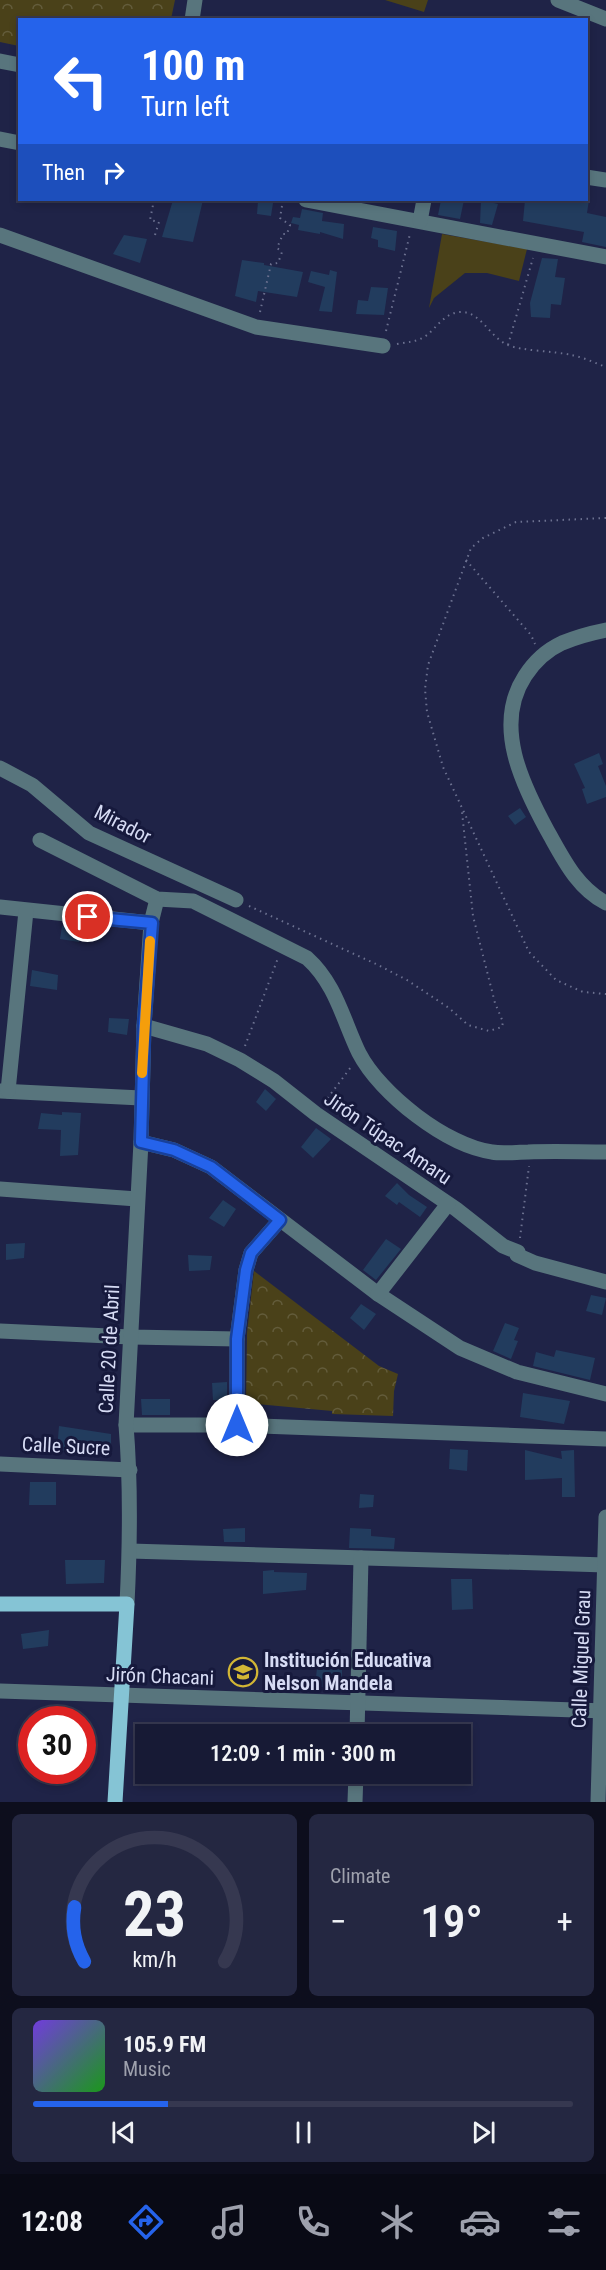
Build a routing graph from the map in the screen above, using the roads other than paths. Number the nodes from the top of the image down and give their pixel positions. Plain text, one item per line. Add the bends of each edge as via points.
1 (195, 0) edge
2 (558, 0) edge
3 (583, 4) edge
4 (192, 18) edge
5 (606, 19) edge
6 (0, 61) edge
7 (18, 64) edge
8 (0, 139) edge
9 (18, 143) edge
10 (588, 177) edge
11 (606, 180) edge
12 (311, 201) edge
13 (424, 201) edge
14 (420, 221) junction
15 (0, 235) edge
16 (606, 257) edge
17 (383, 346) road end
18 (606, 630) edge
19 (0, 768) edge
20 (40, 840) dead end
21 (156, 899) junction
22 (236, 900) road end
23 (606, 903) edge
24 (0, 907) edge
25 (26, 911) junction
26 (152, 923) junction
27 (144, 1026) junction
28 (4, 1091) edge
29 (141, 1098) junction
30 (141, 1142) junction
31 (606, 1152) edge
32 (0, 1189) edge
33 (137, 1199) junction
34 (448, 1204) junction
35 (280, 1220) junction
36 (606, 1282) edge
37 (378, 1294) junction
38 (0, 1331) edge
39 (131, 1337) junction
40 (237, 1339) junction
41 (606, 1393) edge
42 (126, 1425) junction
43 (237, 1425) junction
44 (606, 1439) edge
45 (0, 1464) edge
46 (130, 1470) junction
47 (606, 1517) edge
48 (130, 1551) junction
49 (361, 1558) junction
50 (605, 1565) edge
51 (0, 1604) edge
52 (127, 1604) junction
53 (0, 1691) edge
54 (120, 1696) junction
55 (358, 1703) junction
56 (603, 1711) edge
57 (357, 1724) edge
58 (356, 1784) edge
59 (115, 1802) edge
60 (355, 1802) edge
61 (598, 1802) edge

1 - 4 street
2 - 3 street
3 - 5 street
6 - 7 street
8 - 9 street
10 - 11 street
12 - 14 street
13 - 14 street
14 - 16 street
15 - 17 street via 256,327
18 - 23 street via 560,644 541,657 522,681 512,710 511,738 528,796 571,872 590,893
19 - 22 street, Mirador via 32,785 88,833
20 - 21 street
21 - 26 street, Calle 20 de Abril
21 - 31 street via 194,901 307,958 333,990 360,1055 379,1083 430,1125 492,1152
24 - 25 street
25 - 26 street
25 - 28 street
26 - 27 street, Calle 20 de Abril
27 - 29 street, Calle 20 de Abril
27 - 34 street, Jirón Túpac Amaru via 207,1044 240,1060
28 - 29 street
29 - 30 street, Calle 20 de Abril
30 - 33 street, Calle 20 de Abril
30 - 35 street via 174,1150 211,1167
32 - 33 street
33 - 39 street, Calle 20 de Abril
34 - 36 street, Jirón Túpac Amaru via 502,1246 518,1252 517,1255
34 - 37 street
35 - 37 street
35 - 40 street via 247,1262
37 - 41 street via 460,1348 517,1371
38 - 39 street
39 - 40 street
39 - 42 street, Calle 20 de Abril
40 - 43 street
42 - 43 street
42 - 46 street, Calle 20 de Abril
43 - 44 street
45 - 46 street, Calle Sucre
46 - 48 street, Calle 20 de Abril
47 - 50 street, Calle Miguel Grau
48 - 49 street
48 - 52 street, Calle 20 de Abril
49 - 50 street
49 - 55 street
50 - 56 street, Calle Miguel Grau
51 - 52 main road
52 - 54 main road, Calle 20 de Abril
53 - 54 street, Jirón Chacani
54 - 55 street, Jirón Chacani
54 - 59 main road, Calle 20 de Abril
55 - 56 street, Jirón Chacani
55 - 57 street
56 - 61 street, Calle Miguel Grau
58 - 60 street

